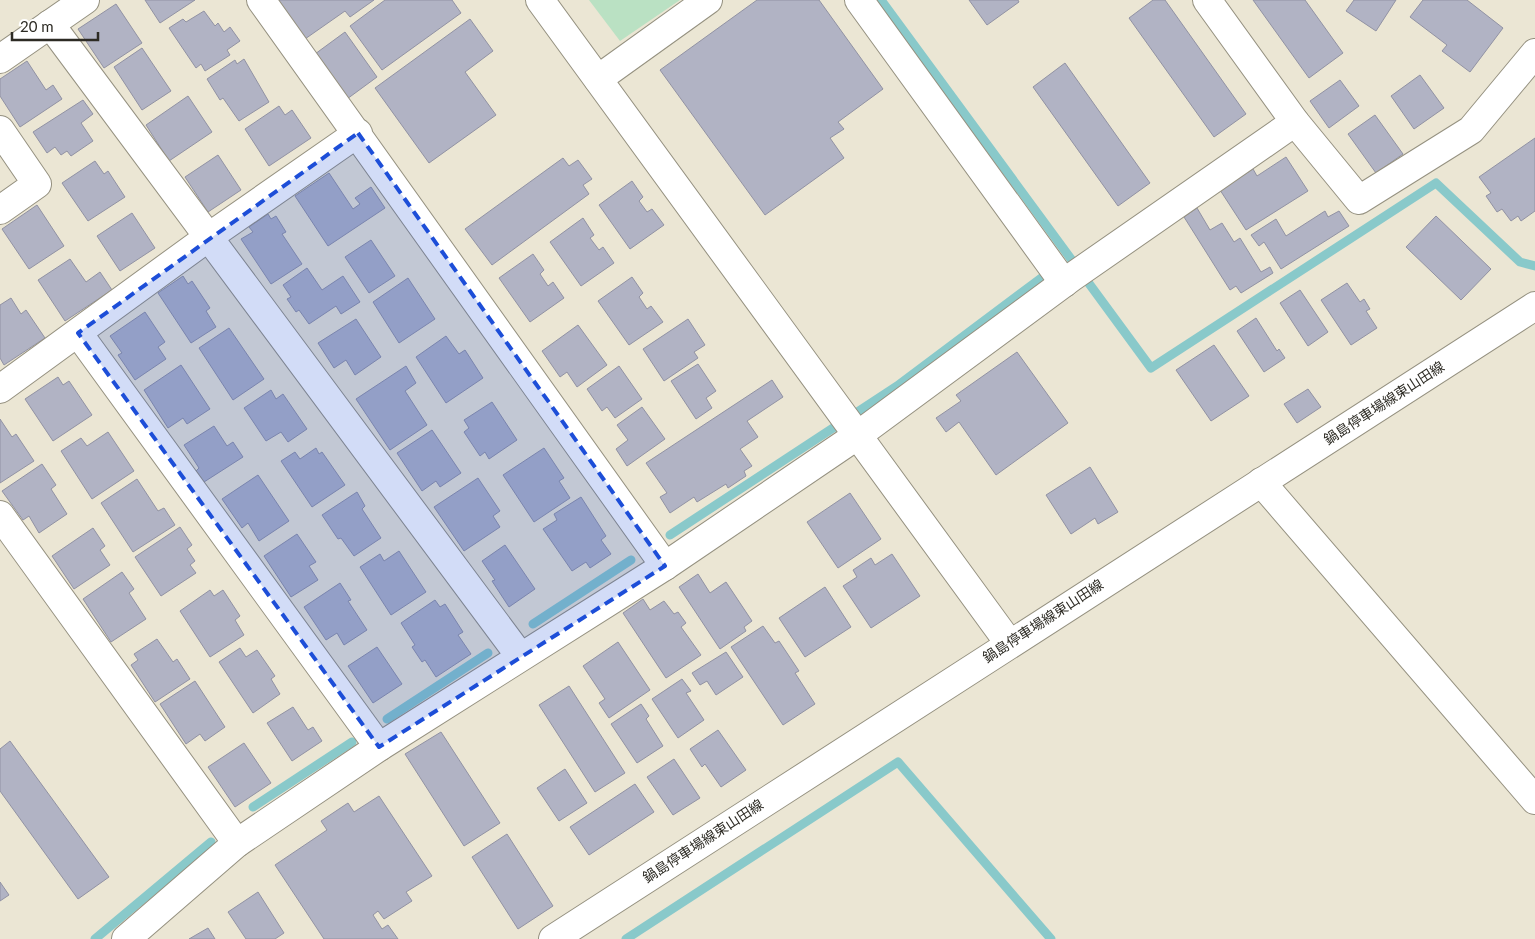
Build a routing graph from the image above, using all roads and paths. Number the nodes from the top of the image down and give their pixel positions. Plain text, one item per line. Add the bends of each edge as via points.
1 (85, 0) edge
2 (261, 0) edge
3 (540, 0) edge
4 (708, 0) edge
5 (859, 0) edge
6 (1207, 0) edge
7 (50, 24) junction
8 (1535, 53) edge
9 (0, 59) edge
10 (598, 79) junction
11 (1295, 122) junction
12 (0, 130) edge
13 (358, 133) junction
14 (0, 210) edge
15 (210, 236) junction
16 (1075, 275) junction
17 (1535, 306) edge
18 (78, 333) junction
19 (0, 389) edge
20 (858, 435) junction
21 (1261, 482) junction
22 (0, 515) edge
23 (665, 566) junction
24 (1009, 643) junction
25 (520, 656) junction
26 (379, 746) junction
27 (1531, 787) edge
28 (237, 843) junction
29 (126, 939) edge
30 (553, 939) edge

1 - 7 street
2 - 13 street
3 - 10 street
4 - 10 street
5 - 16 street
6 - 11 street
7 - 9 street
7 - 15 street
8 - 11 street via 1472,130 1359,200
10 - 20 street
11 - 16 street
12 - 14 street via 37,184
13 - 15 street
13 - 23 street
15 - 18 street
15 - 25 street
16 - 20 street
17 - 21 street, 鍋島停車場線東山田線
18 - 19 street
18 - 26 street
20 - 23 street
20 - 24 street
21 - 24 street, 鍋島停車場線東山田線
21 - 27 street
22 - 28 street
23 - 25 street
24 - 30 street, 鍋島停車場線東山田線
25 - 26 street
26 - 28 street
28 - 29 street

